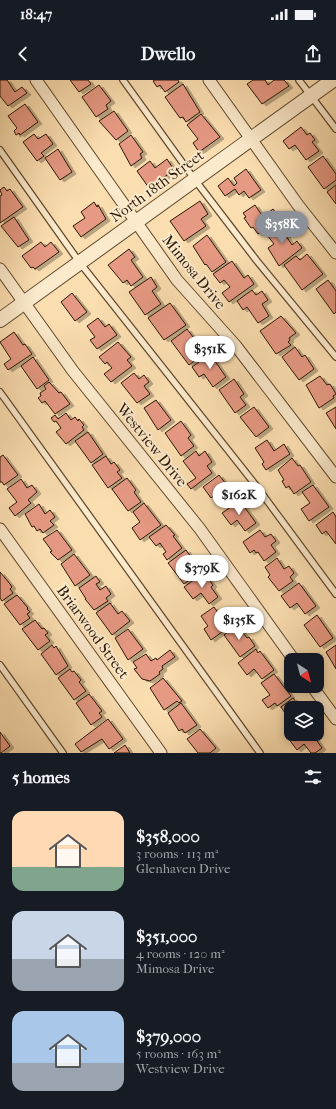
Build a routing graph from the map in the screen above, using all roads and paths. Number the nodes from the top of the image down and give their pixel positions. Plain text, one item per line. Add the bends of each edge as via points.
1 (36, 80) edge
2 (123, 80) edge
3 (209, 80) edge
4 (299, 80) edge
5 (333, 80) edge
6 (311, 96) junction
7 (336, 129) edge
8 (251, 139) junction
9 (0, 150) edge
10 (194, 180) junction
11 (137, 222) junction
12 (336, 253) edge
13 (80, 262) junction
14 (0, 269) edge
15 (24, 302) junction
16 (0, 320) edge
17 (336, 358) edge
18 (0, 392) edge
19 (336, 477) edge
20 (0, 529) edge
21 (336, 594) edge
22 (289, 653) edge
23 (0, 665) edge
24 (317, 693) edge
25 (336, 719) edge
26 (63, 753) edge
27 (161, 753) edge
28 (260, 753) edge

1 - 11 street, Mimosa Drive
2 - 10 lane
3 - 8 street
4 - 6 lane
5 - 6 street, North 18th Street
6 - 7 lane
6 - 8 street, North 18th Street
8 - 10 street, North 18th Street
8 - 12 street
9 - 13 lane
10 - 11 street, North 18th Street
10 - 17 lane
11 - 13 street, North 18th Street
11 - 19 street, Mimosa Drive via 178,280 236,346
13 - 15 street, North 18th Street
13 - 21 lane via 254,483
14 - 15 street, Westview Drive
15 - 16 street, North 18th Street
15 - 22 street, Westview Drive via 73,371 200,529
18 - 28 lane
20 - 27 street, Briarwood Street
23 - 26 lane
24 - 25 street

